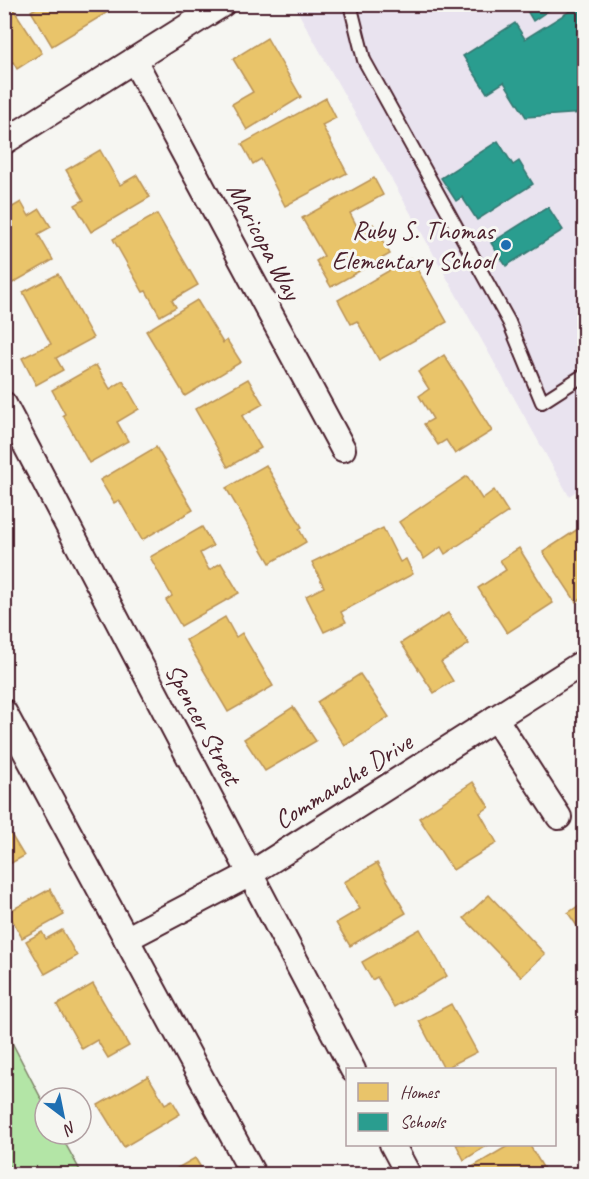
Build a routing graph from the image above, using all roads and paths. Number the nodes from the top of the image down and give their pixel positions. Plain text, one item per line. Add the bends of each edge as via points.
1 (223, 4) edge
2 (350, 4) edge
3 (134, 60) junction
4 (4, 142) edge
5 (585, 375) edge
6 (4, 404) edge
7 (343, 449) dead end
8 (585, 662) edge
9 (4, 712) edge
10 (495, 718) junction
11 (559, 817) dead end
12 (250, 874) junction
13 (126, 939) junction
14 (352, 1068) edge
15 (394, 1146) edge
16 (4, 1160) edge
17 (12, 1174) edge
18 (253, 1174) edge
19 (408, 1174) edge

1 - 3 street
2 - 5 lane via 364,60 509,322 542,402
3 - 4 street
3 - 7 street, Maricopa Way
6 - 12 street, Spencer Street
8 - 10 street, Commanche Drive
9 - 13 street
10 - 11 street
10 - 12 street, Commanche Drive
12 - 13 street, Commanche Drive
12 - 14 street, Spencer Street
13 - 18 street
15 - 19 street
16 - 17 path

